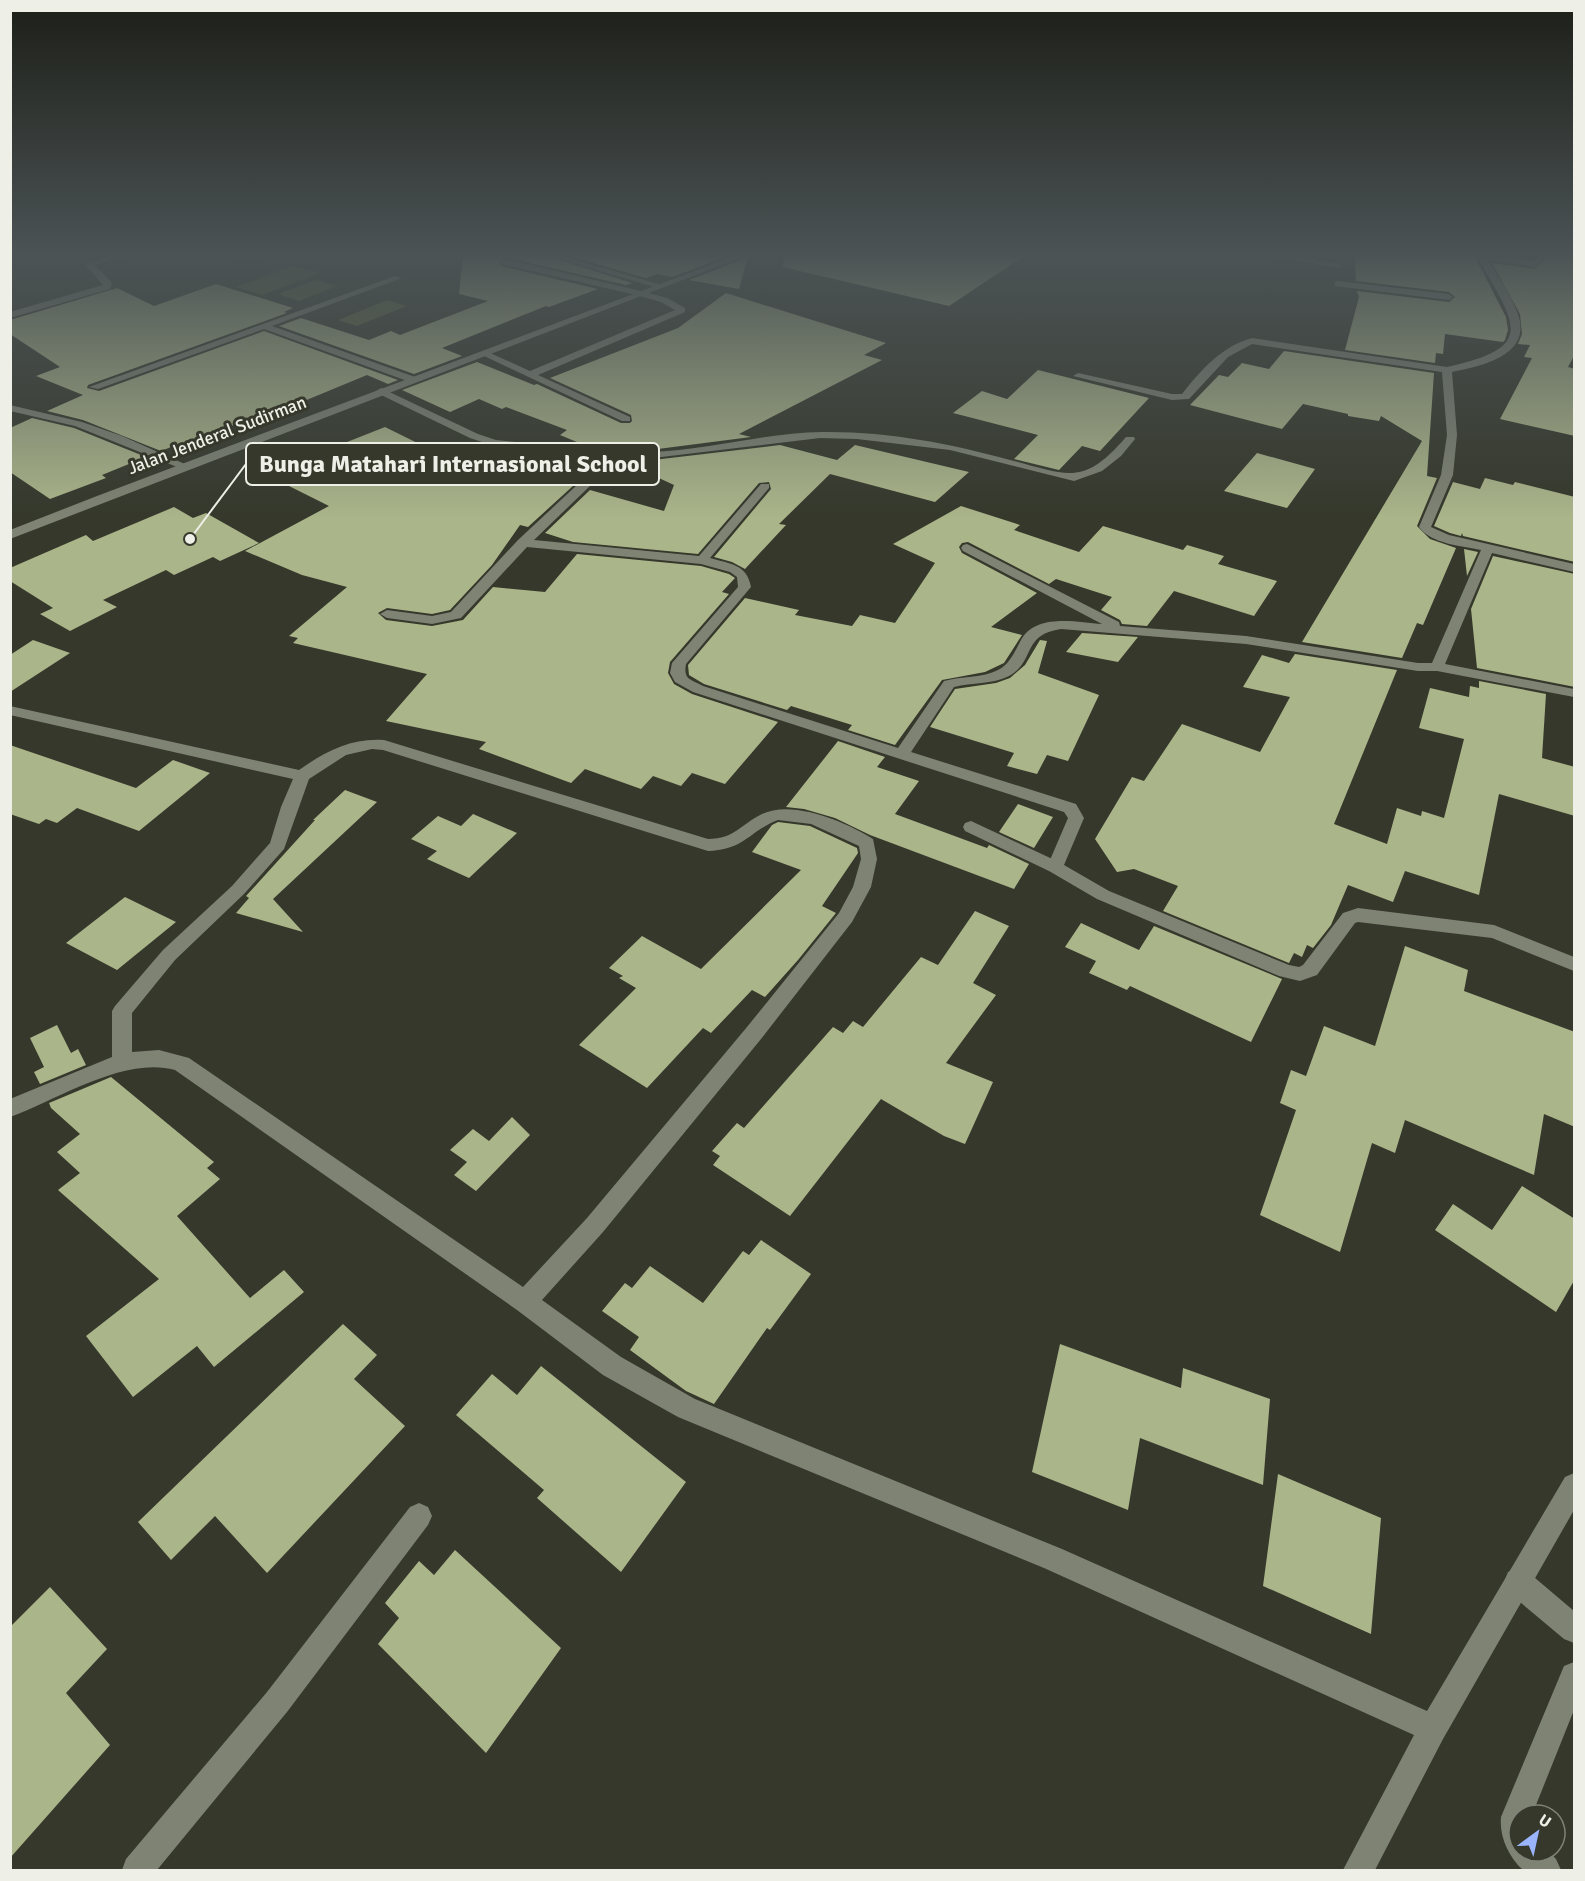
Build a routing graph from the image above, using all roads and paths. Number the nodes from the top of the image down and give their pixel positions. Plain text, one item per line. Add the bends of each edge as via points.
1 (214, 344) edge
2 (313, 344) edge
3 (512, 344) edge
4 (603, 344) edge
5 (1242, 344) edge
6 (1271, 344) edge
7 (1510, 344) edge
8 (485, 354) junction
9 (1447, 370) junction
10 (530, 375) junction
11 (1078, 376) dead end
12 (414, 380) junction
13 (94, 387) dead end
14 (381, 391) junction
15 (10, 408) edge
16 (626, 419) dead end
17 (1130, 439) dead end
18 (616, 455) junction
19 (181, 465) junction
20 (765, 486) dead end
21 (10, 535) edge
22 (522, 543) junction
23 (967, 548) dead end
24 (1488, 548) junction
25 (702, 560) junction
26 (1575, 568) edge
27 (387, 614) dead end
28 (1118, 628) junction
29 (1437, 667) junction
30 (1575, 693) edge
31 (10, 710) edge
32 (902, 754) junction
33 (302, 776) junction
34 (971, 826) dead end
35 (1055, 867) junction
36 (1575, 964) edge
37 (122, 1062) junction
38 (10, 1108) edge
39 (525, 1302) junction
40 (1575, 1486) edge
41 (419, 1516) dead end
42 (1518, 1582) junction
43 (1575, 1629) edge
44 (1575, 1676) edge
45 (1434, 1729) junction
46 (1522, 1803) edge
47 (137, 1870) edge
48 (1359, 1870) edge

1 - 13 street
2 - 12 street
3 - 8 street, Jalan Jenderal Sudirman
4 - 10 street
5 - 11 street via 1196,382 1185,397
6 - 9 street
7 - 9 street via 1488,360
8 - 10 street
8 - 12 street, Jalan Jenderal Sudirman
9 - 24 street via 1452,427 1447,476 1425,527 1436,535
10 - 16 street
12 - 14 street, Jalan Jenderal Sudirman
14 - 18 street via 495,443
14 - 19 street, Jalan Jenderal Sudirman
15 - 19 street via 88,428
17 - 18 street via 1098,469 1074,478 951,447 857,436 820,435 653,455
18 - 22 street
19 - 21 street, Jalan Jenderal Sudirman
20 - 25 street
22 - 25 street
22 - 27 street via 451,618
23 - 28 street
24 - 26 street
24 - 29 street
25 - 32 street via 734,568 743,576 745,586 679,663 680,679 698,689
28 - 29 street via 1246,640
28 - 32 street via 1061,625 1036,631 1009,669 984,679 949,684
29 - 30 street
31 - 33 street
32 - 35 street via 1070,808 1076,818
33 - 37 street via 278,845 238,890 169,955 123,1011
33 - 39 street via 339,751 375,744 708,844 730,843 779,813 797,814 867,843 869,859 862,887 846,917 610,1207
34 - 35 street
35 - 36 street via 1103,895 1294,974 1310,970 1349,918 1358,915 1494,932
37 - 38 street
37 - 39 street via 157,1057 182,1064
39 - 45 street via 612,1366 687,1408 1053,1558
40 - 42 street
41 - 47 street via 277,1701
42 - 43 street
42 - 45 street
44 - 46 street
45 - 48 street

